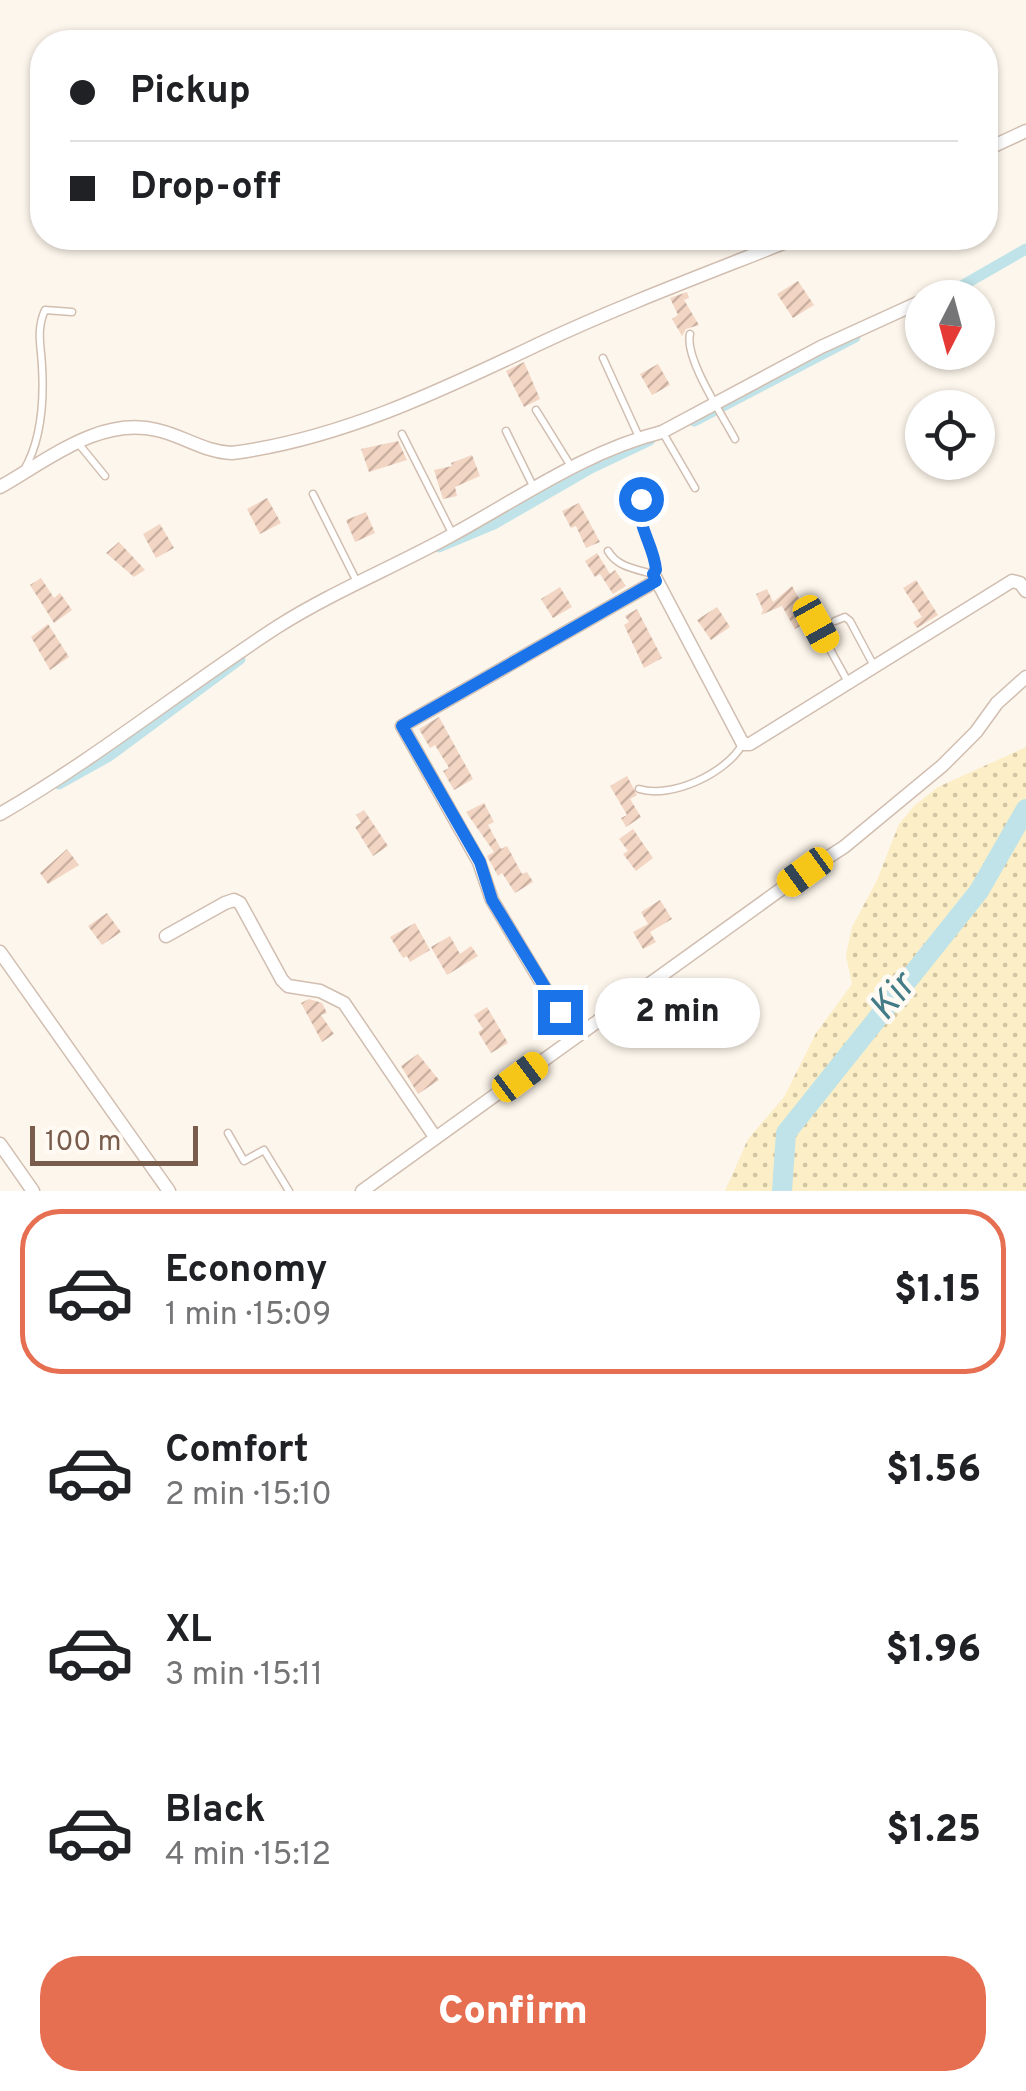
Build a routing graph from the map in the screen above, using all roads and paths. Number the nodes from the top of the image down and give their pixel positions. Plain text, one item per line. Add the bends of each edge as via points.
1 (1026, 131) edge
2 (998, 144) edge
3 (767, 250) edge
4 (905, 309) edge
5 (72, 312) dead end
6 (690, 334) dead end
7 (603, 358) dead end
8 (716, 404) junction
9 (536, 410) dead end
10 (506, 431) dead end
11 (662, 432) junction
12 (402, 434) dead end
13 (639, 438) junction
14 (735, 440) dead end
15 (78, 443) junction
16 (573, 469) junction
17 (20, 475) junction
18 (105, 476) dead end
19 (532, 486) junction
20 (0, 487) edge
21 (695, 488) dead end
22 (313, 494) dead end
23 (641, 499) dead end
24 (453, 534) junction
25 (608, 551) dead end
26 (655, 578) junction
27 (357, 583) junction
28 (1026, 591) edge
29 (835, 622) dead end
30 (816, 624) dead end
31 (874, 667) junction
32 (1026, 678) edge
33 (849, 683) junction
34 (743, 744) junction
35 (639, 790) dead end
36 (0, 814) edge
37 (166, 936) dead end
38 (0, 952) edge
39 (574, 1037) junction
40 (228, 1134) dead end
41 (435, 1136) junction
42 (0, 1144) edge
43 (33, 1191) edge
44 (169, 1191) edge
45 (289, 1191) edge
46 (362, 1191) edge

1 - 2 street
3 - 15 street via 340,428 232,453 130,426
4 - 8 street
5 - 17 lane via 44,310 38,325 41,409 32,456
6 - 8 lane via 693,359
7 - 13 lane
8 - 11 street
8 - 14 lane
9 - 16 lane
10 - 19 lane
11 - 13 street
11 - 21 lane
12 - 24 lane
13 - 16 street
15 - 17 street
15 - 18 lane
16 - 19 street
17 - 20 street
19 - 24 street
22 - 27 lane
23 - 26 lane via 639,518 655,556
24 - 27 street
25 - 26 lane via 614,561
26 - 34 street
26 - 39 street via 402,726 480,862 492,900
27 - 36 street via 277,627
28 - 31 street via 1012,581
29 - 31 lane via 850,620
30 - 33 lane
31 - 33 street
32 - 39 street via 942,766 844,847
33 - 34 street
34 - 35 lane via 735,758 685,787
37 - 41 street via 225,903 240,903 282,980 344,1003
38 - 44 street
39 - 41 street
40 - 45 lane via 244,1161 264,1150
41 - 46 street
42 - 43 street

